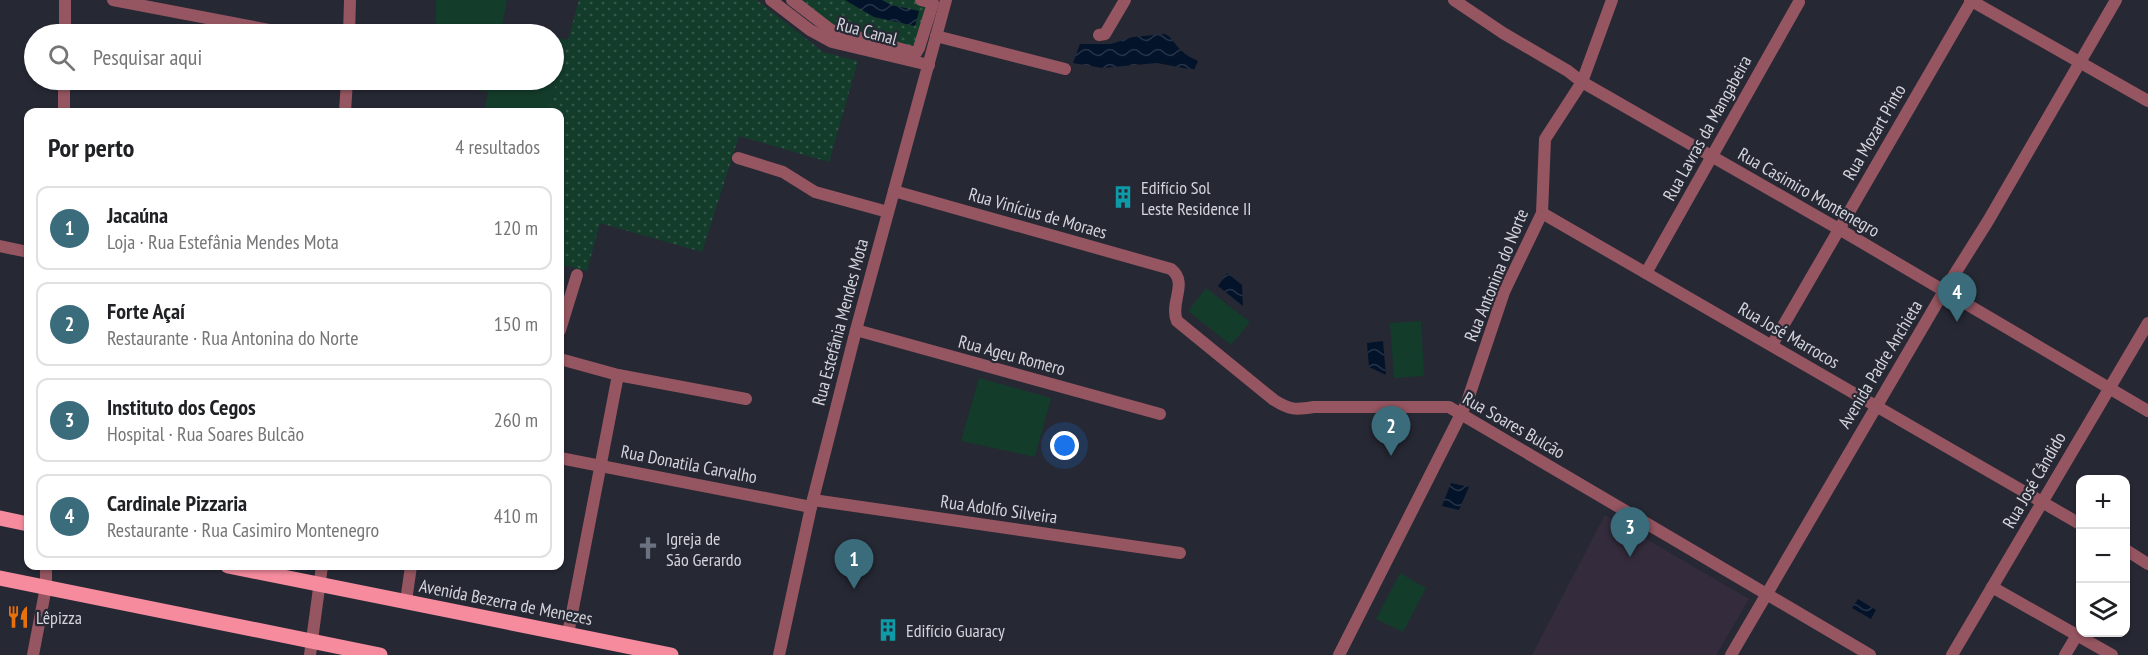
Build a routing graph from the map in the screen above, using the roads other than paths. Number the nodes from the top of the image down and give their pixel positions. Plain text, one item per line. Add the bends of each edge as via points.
1 (65, 0) edge
2 (113, 0) edge
3 (350, 0) edge
4 (771, 0) edge
5 (792, 0) edge
6 (921, 0) edge
7 (946, 0) edge
8 (1125, 0) edge
9 (1454, 0) edge
10 (1612, 0) edge
11 (1971, 0) edge
12 (2116, 0) edge
13 (1799, 2) dead end
14 (65, 24) edge
15 (238, 24) edge
16 (349, 24) edge
17 (1100, 35) dead end
18 (936, 36) junction
19 (2079, 62) junction
20 (928, 65) junction
21 (1065, 69) dead end
22 (1582, 82) junction
23 (64, 90) edge
24 (346, 90) edge
25 (2148, 101) edge
26 (64, 108) edge
27 (345, 108) edge
28 (1711, 157) junction
29 (738, 158) dead end
30 (894, 191) junction
31 (888, 212) junction
32 (1542, 213) junction
33 (1839, 229) junction
34 (0, 246) edge
35 (24, 251) edge
36 (1171, 269) joint
37 (1646, 273) junction
38 (577, 275) dead end
39 (1944, 291) junction
40 (564, 317) edge
41 (2148, 323) edge
42 (855, 330) junction
43 (1772, 345) junction
44 (564, 360) edge
45 (618, 375) junction
46 (2108, 388) junction
47 (746, 399) dead end
48 (1876, 407) junction
49 (2148, 411) edge
50 (1160, 414) dead end
51 (1461, 414) junction
52 (564, 459) edge
53 (600, 465) junction
54 (2042, 501) junction
55 (812, 503) junction
56 (0, 518) edge
57 (2076, 522) edge
58 (24, 523) edge
59 (1180, 553) dead end
60 (2130, 553) edge
61 (2148, 564) edge
62 (46, 570) edge
63 (248, 570) edge
64 (322, 570) edge
65 (410, 570) edge
66 (0, 578) edge
67 (320, 584) junction
68 (46, 587) junction
69 (1992, 587) junction
70 (1766, 595) junction
71 (406, 602) junction
72 (568, 634) junction
73 (2076, 634) edge
74 (2076, 637) edge
75 (2080, 637) edge
76 (312, 648) edge
77 (33, 655) edge
78 (380, 655) edge
79 (671, 655) edge
80 (779, 655) edge
81 (1339, 655) edge
82 (1731, 655) edge
83 (1870, 655) edge
84 (1952, 655) edge
85 (2065, 655) edge
86 (2112, 655) edge

1 - 14 street
2 - 15 street
3 - 16 street
4 - 20 street, Rua Canal via 832,42
5 - 6 street via 831,30 916,53 933,3
7 - 18 street, Rua Estefânia Mendes Mota
8 - 17 street via 1105,34
9 - 22 street, Rua Casimiro Montenegro
10 - 22 street, Rua Antonina do Norte
11 - 19 street
11 - 33 street, Rua Mozart Pinto
12 - 19 street, Avenida Padre Anchieta
13 - 28 street, Rua Lavras da Mangabeira
18 - 20 street, Rua Estefânia Mendes Mota
18 - 21 street
19 - 25 street
19 - 39 street, Avenida Padre Anchieta
20 - 30 street, Rua Estefânia Mendes Mota
22 - 28 street, Rua Casimiro Montenegro
22 - 32 street, Rua Antonina do Norte via 1545,139
23 - 26 street
24 - 27 street
28 - 33 street, Rua Casimiro Montenegro
28 - 37 street, Rua Lavras da Mangabeira
29 - 31 street via 783,172 814,192
30 - 31 street, Rua Estefânia Mendes Mota
30 - 36 street, Rua Vinícius de Moraes
31 - 42 street, Rua Estefânia Mendes Mota
32 - 37 street, Rua José Marrocos
32 - 51 street, Rua Antonina do Norte via 1504,292
33 - 39 street, Rua Casimiro Montenegro
33 - 43 street, Rua Mozart Pinto
34 - 35 street
36 - 51 street, Rua Soares Bulcão via 1179,279 1174,308 1177,321 1285,407 1449,407
37 - 43 street, Rua José Marrocos
38 - 40 street
39 - 46 street, Rua Casimiro Montenegro
39 - 48 street, Avenida Padre Anchieta
41 - 46 street, Rua José Cândido
42 - 50 street, Rua Ageu Romero
42 - 55 street, Rua Estefânia Mendes Mota
43 - 48 street, Rua José Marrocos
44 - 45 street
45 - 47 street
45 - 53 street
46 - 49 street, Rua Casimiro Montenegro
46 - 54 street, Rua José Cândido
48 - 54 street, Rua José Marrocos
48 - 70 street, Avenida Padre Anchieta
51 - 70 street, Rua Soares Bulcão
51 - 81 street, Rua Antonina do Norte
52 - 53 street, Rua Donatila Carvalho
53 - 55 street, Rua Donatila Carvalho
53 - 72 street
54 - 57 street, Rua José Marrocos
54 - 69 street, Rua José Cândido
55 - 59 street, Rua Adolfo Silveira
55 - 80 street, Rua Estefânia Mendes Mota
56 - 58 main road
60 - 61 street
62 - 68 street
63 - 67 main road, Avenida Bezerra de Menezes
64 - 67 street
65 - 71 street
66 - 68 main road
67 - 71 main road, Avenida Bezerra de Menezes
67 - 76 street
68 - 76 main road
68 - 77 street
69 - 73 street
69 - 84 street, Rua José Cândido
70 - 82 street, Avenida Padre Anchieta
70 - 83 street, Rua Soares Bulcão
71 - 72 main road, Avenida Bezerra de Menezes
72 - 79 main road, Avenida Bezerra de Menezes
74 - 85 street
75 - 86 street
76 - 78 main road

